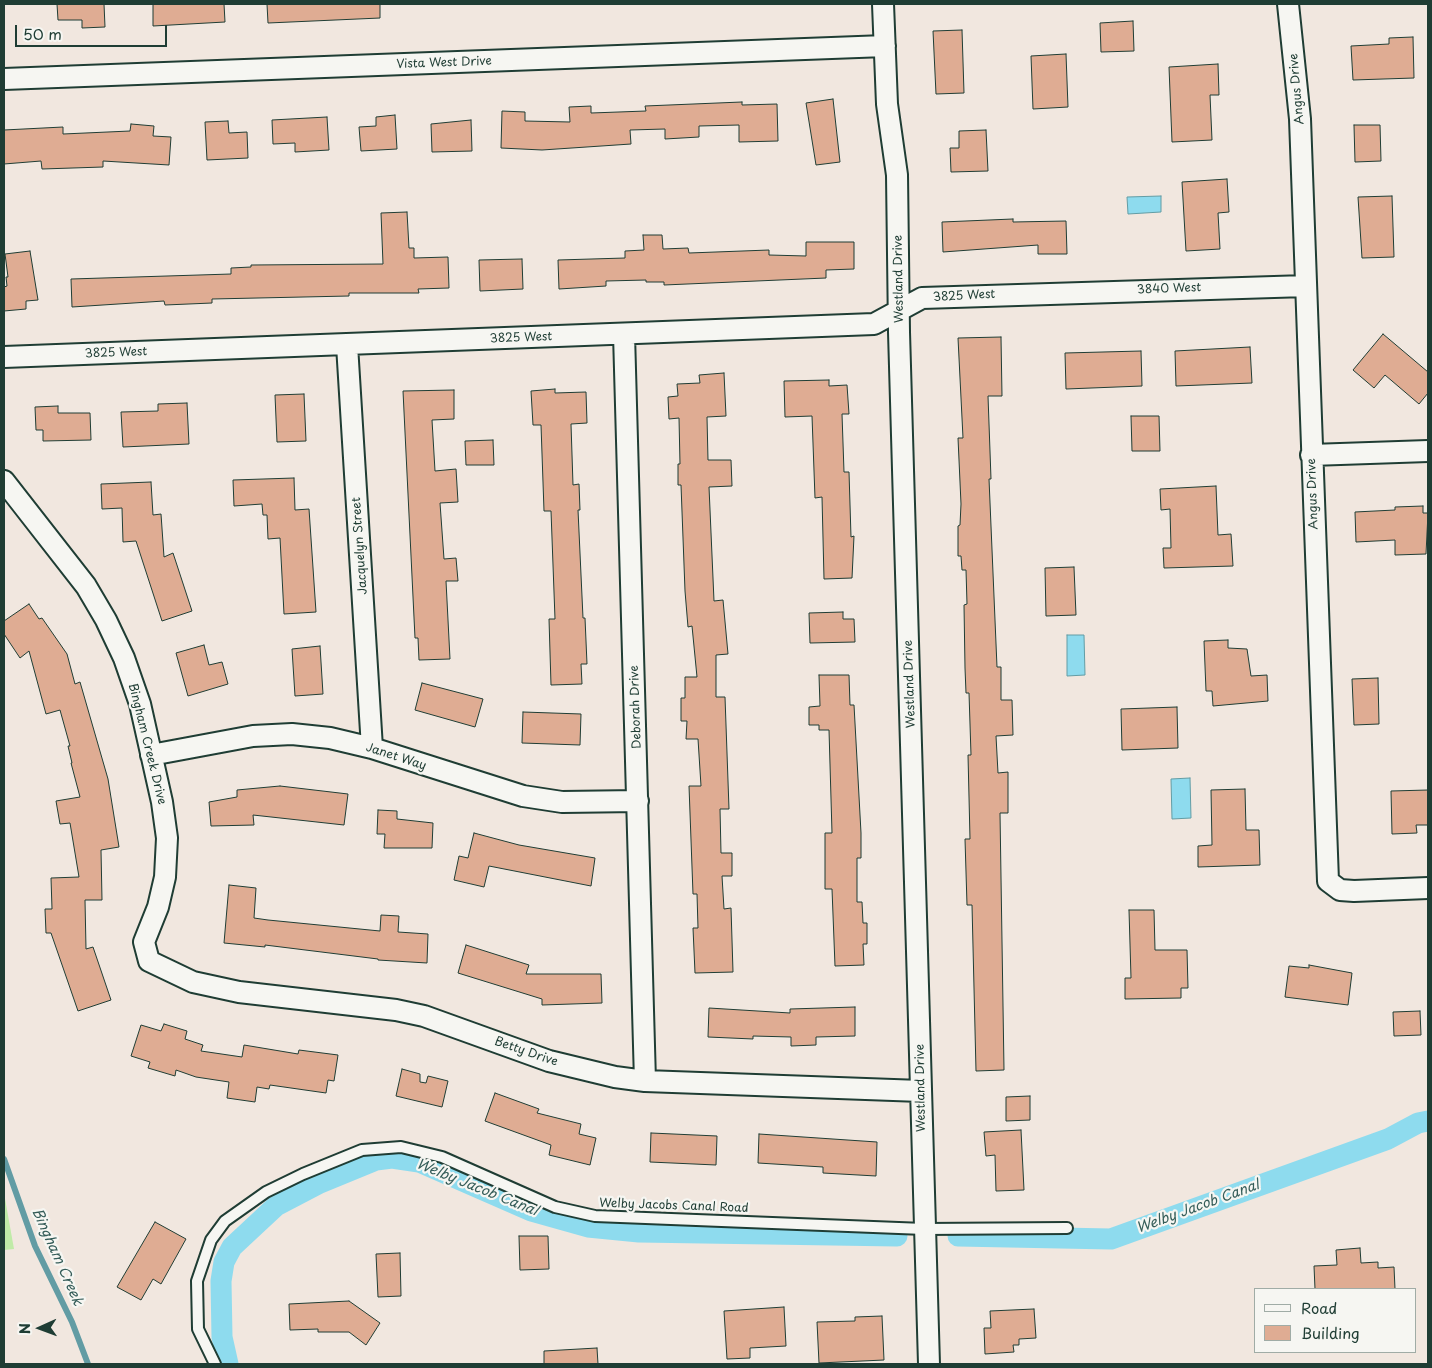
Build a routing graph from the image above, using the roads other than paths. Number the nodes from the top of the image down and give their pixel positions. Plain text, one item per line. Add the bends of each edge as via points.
1 (884, 4) edge
2 (1288, 4) edge
3 (885, 46) junction
4 (4, 80) edge
5 (1306, 286) junction
6 (1031, 293) joint
7 (900, 311) junction
8 (624, 334) junction
9 (347, 345) junction
10 (4, 357) edge
11 (1428, 451) edge
12 (1311, 455) junction
13 (4, 481) edge
14 (372, 748) junction
15 (151, 755) junction
16 (638, 801) junction
17 (1428, 888) edge
18 (146, 952) joint
19 (645, 1081) junction
20 (921, 1091) junction
21 (1067, 1228) dead end
22 (924, 1229) junction
23 (215, 1364) edge
24 (929, 1364) edge

1 - 3 street, Westland Drive
2 - 5 street, Angus Drive via 1300,119
3 - 4 street, Vista West Drive
3 - 7 street, Westland Drive via 887,104 897,175
5 - 6 street, 3840 West
5 - 12 street, Angus Drive
6 - 7 street, 3825 West via 922,298
7 - 8 street, 3825 West via 874,324
7 - 20 street, Westland Drive
8 - 9 street, 3825 West
8 - 16 street, Deborah Drive
9 - 10 street, 3825 West
9 - 14 street, Jacquelyn Street
11 - 12 street
12 - 17 street, Angus Drive via 1328,881 1340,890 1354,891
13 - 15 street, Bingham Creek Drive via 86,586 106,620 134,686
14 - 15 street, Janet Way via 330,738 292,734 253,736
14 - 16 street, Janet Way via 523,796 562,802
15 - 18 street, Bingham Creek Drive via 162,802 166,848 165,877 158,908 144,942
16 - 19 street, Deborah Drive
18 - 19 street, Betty Drive via 149,961 193,982 239,992 424,1016 589,1073
19 - 20 street, Betty Drive
20 - 22 street, Westland Drive
21 - 22 lane, Welby Jacobs Canal Road
22 - 23 lane, Welby Jacobs Canal Road via 595,1216 555,1207 442,1157 402,1146 362,1150 266,1192 225,1221 212,1240 197,1281 198,1329
22 - 24 street, Westland Drive

